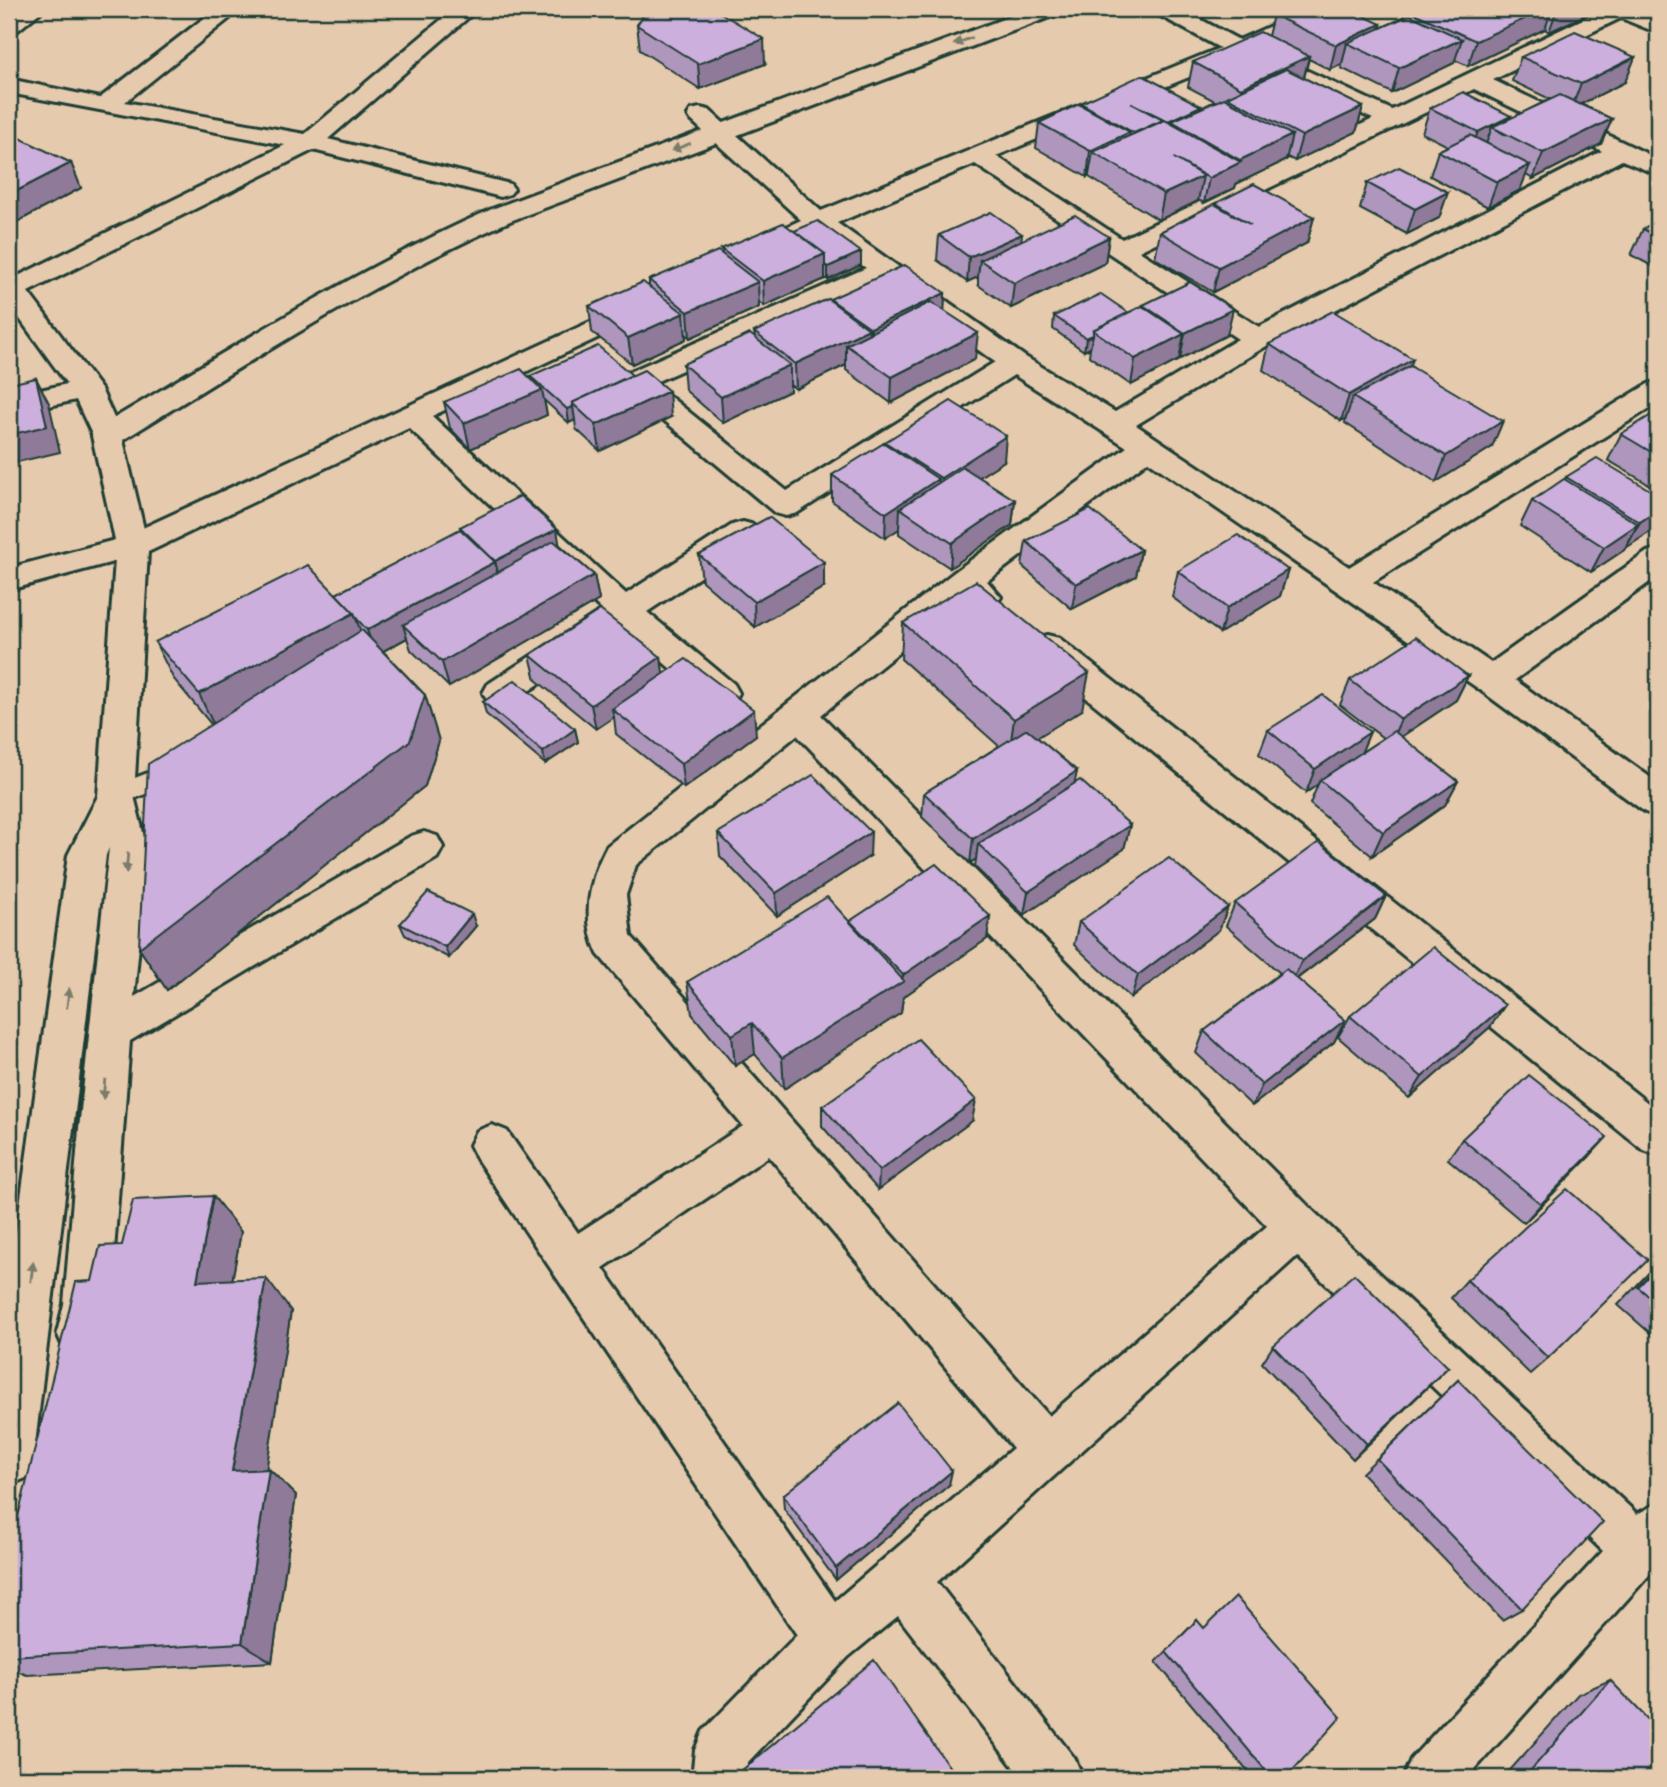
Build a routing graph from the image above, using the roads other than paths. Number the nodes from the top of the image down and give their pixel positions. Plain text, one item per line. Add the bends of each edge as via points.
1 (33, 9) edge
2 (230, 9) edge
3 (466, 9) edge
4 (990, 9) edge
5 (1050, 9) edge
6 (1165, 9) edge
7 (1327, 9) edge
8 (1620, 9) edge
9 (9, 26) edge
10 (1658, 26) edge
11 (1240, 49) junction
12 (1473, 79) junction
13 (788, 82) dead end
14 (9, 86) edge
15 (106, 106) junction
16 (725, 106) dead end
17 (700, 115) junction
18 (1390, 118) junction
19 (674, 124) dead end
20 (722, 132) junction
21 (310, 142) junction
22 (1621, 151) junction
23 (978, 154) junction
24 (558, 168) dead end
25 (1658, 168) edge
26 (579, 186) junction
27 (818, 222) junction
28 (1120, 250) junction
29 (408, 258) junction
30 (742, 258) edge
31 (887, 269) junction
32 (10, 288) edge
33 (667, 294) edge
34 (1258, 339) junction
35 (606, 359) junction
36 (1014, 362) junction
37 (86, 389) junction
38 (1658, 390) edge
39 (9, 406) edge
40 (414, 416) junction
41 (1115, 425) junction
42 (107, 436) junction
43 (1146, 448) junction
44 (786, 506) junction
45 (132, 547) junction
46 (1658, 560) edge
47 (9, 579) edge
48 (965, 582) junction
49 (1349, 582) junction
50 (624, 611) junction
51 (1491, 680) junction
52 (500, 693) edge
53 (786, 725) junction
54 (203, 759) edge
55 (116, 796) junction
56 (1658, 802) edge
57 (424, 847) dead end
58 (110, 1032) junction
59 (774, 1129) junction
60 (1658, 1136) edge
61 (492, 1145) dead end
62 (1298, 1227) junction
63 (574, 1261) junction
64 (71, 1371) edge
65 (10, 1432) edge
66 (1046, 1449) junction
67 (1648, 1539) edge
68 (902, 1579) junction
69 (830, 1639) junction
70 (719, 1778) edge
71 (1056, 1778) edge
72 (1430, 1778) edge

1 - 9 street
2 - 15 street
3 - 21 street
4 - 13 street
5 -> 20 street
6 - 11 street
7 - 11 street
8 - 10 street
8 - 12 street
11 - 18 street
11 - 23 street
12 - 18 street
12 - 22 street
14 - 15 street
15 - 21 street
16 - 17 street
17 - 19 street
17 - 20 street
18 - 28 street
20 -> 26 street
20 - 27 street
21 - 29 street via 512,185 457,216
21 - 32 street
22 - 25 street
22 - 34 street
23 - 27 street
23 - 28 street
24 - 26 street
26 - 29 street via 501,215
27 - 30 street
27 - 31 street
28 - 34 street
29 - 42 street
31 - 35 street
31 - 36 street
32 - 37 street
33 - 35 street
34 - 41 street
35 - 40 street
35 - 44 street
36 - 41 street
36 - 44 street
37 - 39 street
37 - 42 street
38 - 49 street
40 - 45 street
40 - 50 street via 503,515
41 - 43 street
42 - 45 street
43 - 48 street
43 - 49 street
44 - 50 street
45 - 47 street
45 - 55 street
46 - 51 street
48 - 53 street
48 - 60 street
49 - 51 street
50 - 52 street
50 - 53 street
51 - 56 street
53 - 59 street via 620,857 607,895 612,942
53 - 62 street
54 - 55 lane
55 -> 58 street via 128,853
65 -> 55 street via 87,855
57 - 58 street
58 -> 64 street via 87,1304
59 - 63 street
59 - 66 street
61 - 63 street
62 - 66 street
62 - 67 street
63 - 69 street
66 - 68 street
67 - 72 street
68 - 69 street
68 - 71 street
69 - 70 street via 723,1750

